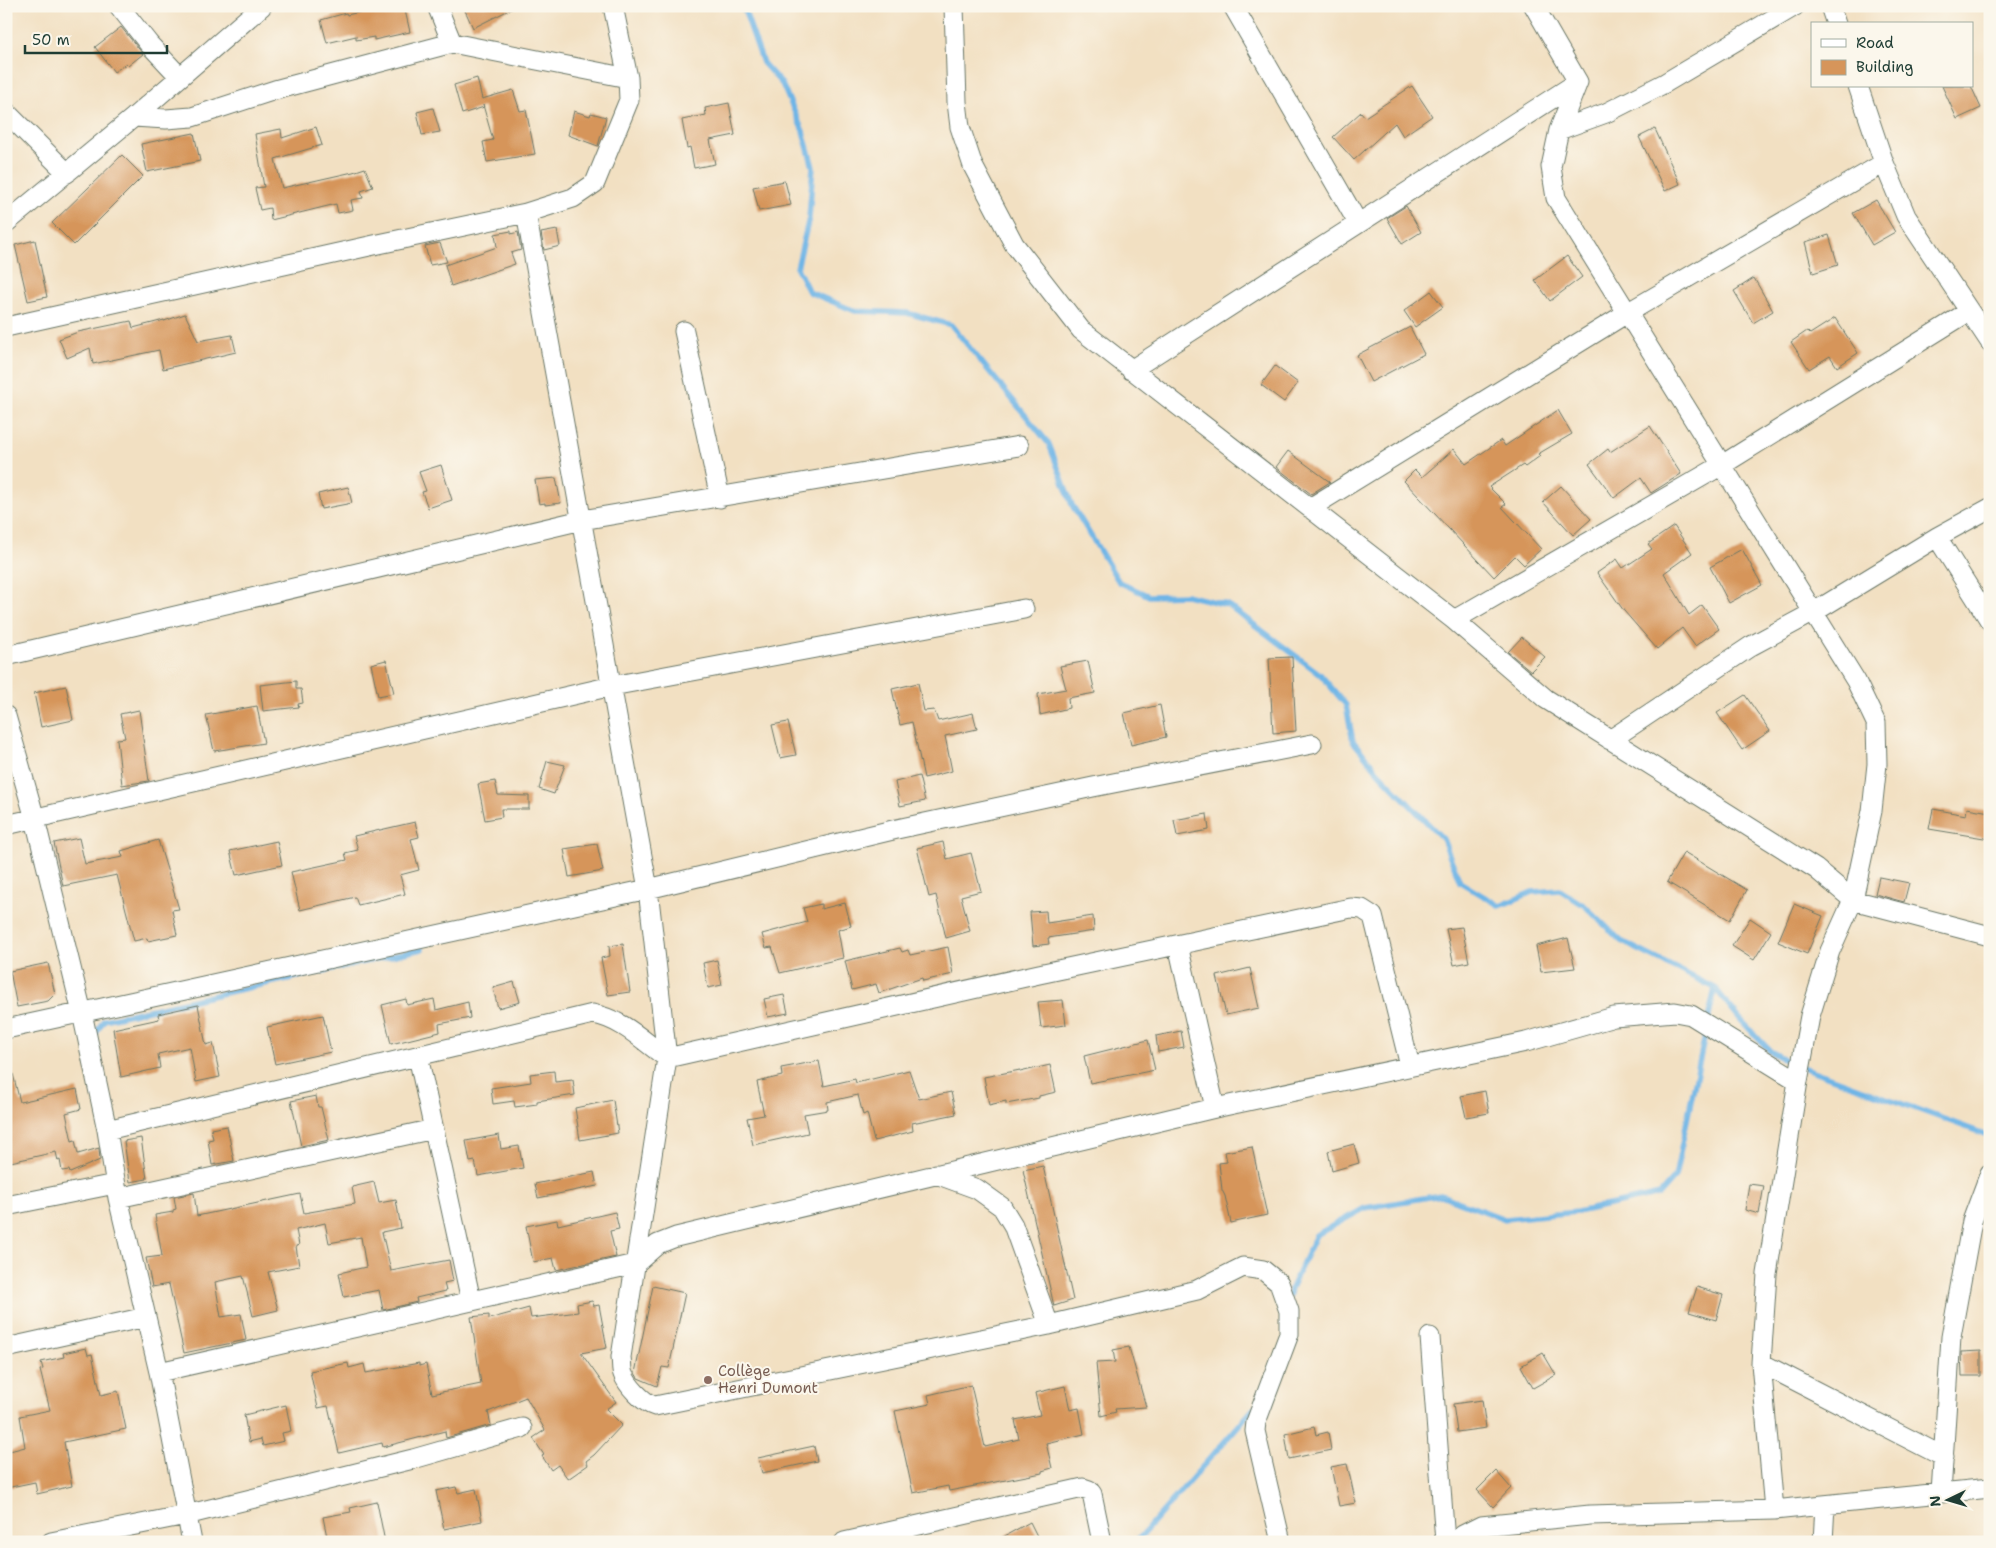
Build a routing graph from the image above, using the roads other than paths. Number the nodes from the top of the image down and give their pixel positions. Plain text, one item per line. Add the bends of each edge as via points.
1 (119, 6) edge
2 (262, 6) edge
3 (437, 6) edge
4 (613, 6) edge
5 (954, 6) edge
6 (1233, 6) edge
7 (1534, 6) edge
8 (1795, 6) edge
9 (1830, 6) edge
10 (1835, 22) edge
11 (452, 43) junction
12 (180, 77) junction
13 (628, 78) junction
14 (1578, 82) junction
15 (1859, 88) edge
16 (6, 112) edge
17 (134, 117) junction
18 (1559, 130) junction
19 (1884, 163) junction
20 (67, 173) junction
21 (526, 213) junction
22 (6, 223) edge
23 (1358, 223) junction
24 (1968, 312) junction
25 (1628, 313) junction
26 (6, 328) edge
27 (684, 331) dead end
28 (1990, 342) edge
29 (1131, 370) junction
30 (1019, 446) dead end
31 (1722, 465) junction
32 (720, 498) junction
33 (1310, 508) junction
34 (1990, 508) edge
35 (582, 520) junction
36 (1937, 538) junction
37 (1024, 609) dead end
38 (1814, 612) junction
39 (1454, 620) junction
40 (1990, 620) edge
41 (6, 656) edge
42 (612, 686) junction
43 (6, 716) edge
44 (1610, 740) junction
45 (1312, 744) dead end
46 (35, 819) junction
47 (6, 825) edge
48 (648, 889) junction
49 (1853, 900) junction
50 (1990, 936) edge
51 (1178, 945) junction
52 (82, 1013) junction
53 (6, 1029) edge
54 (418, 1056) junction
55 (667, 1058) junction
56 (1410, 1066) junction
57 (1798, 1081) junction
58 (1215, 1108) junction
59 (434, 1129) junction
60 (107, 1130) junction
61 (936, 1174) junction
62 (1990, 1174) edge
63 (117, 1191) junction
64 (6, 1206) edge
65 (635, 1264) junction
66 (472, 1301) junction
67 (146, 1317) junction
68 (1049, 1325) junction
69 (1430, 1336) dead end
70 (6, 1348) edge
71 (1761, 1363) junction
72 (159, 1372) junction
73 (522, 1428) dead end
74 (1944, 1457) junction
75 (1990, 1488) edge
76 (1942, 1493) junction
77 (1825, 1505) junction
78 (1774, 1510) junction
79 (186, 1515) junction
80 (51, 1542) edge
81 (192, 1542) edge
82 (844, 1542) edge
83 (1102, 1542) edge
84 (1281, 1542) edge
85 (1445, 1542) edge
86 (1454, 1542) edge
87 (1823, 1542) edge

1 - 12 street
2 - 12 street
3 - 11 street
4 - 13 street
5 - 29 street via 957,102 960,127 973,166 1014,244 1064,310 1081,330
6 - 23 street
7 - 14 street
8 - 18 street via 1666,83 1606,113
9 - 10 street
11 - 13 street
11 - 17 street via 275,90 192,116
12 - 17 street
13 - 21 street via 629,100 595,184 573,198
14 - 18 street
14 - 23 street
15 - 19 street
16 - 20 street
17 - 20 street
18 - 25 street via 1551,167 1556,198
19 - 24 street via 1906,216
19 - 25 street
20 - 22 street
21 - 26 street
21 - 35 street
23 - 29 street
24 - 28 street
24 - 31 street
25 - 31 street
25 - 33 street
27 - 32 street
29 - 33 street
30 - 32 street
31 - 38 street
31 - 39 street
32 - 35 street
33 - 39 street
34 - 36 street
35 - 41 street
35 - 42 street
36 - 38 street
36 - 40 street
37 - 42 street
38 - 44 street via 1751,646
38 - 49 street via 1856,681 1876,723 1877,764 1872,811
39 - 44 street via 1546,699
42 - 46 street
42 - 48 street
43 - 46 street
44 - 49 street via 1816,869
45 - 48 street via 897,829
46 - 47 street
46 - 52 street
48 - 52 street
48 - 55 street
49 - 50 street
49 - 57 street via 1830,951 1813,1007
51 - 55 street
51 - 56 street via 1351,908 1362,909 1373,916
51 - 58 street
52 - 53 street
52 - 60 street
54 - 55 street via 593,1014 618,1022
54 - 59 street
54 - 60 street
55 - 65 street
56 - 57 street via 1526,1042 1614,1017 1675,1012 1691,1016
56 - 58 street
57 - 71 street via 1768,1274
58 - 61 street
59 - 63 street
59 - 66 street
60 - 63 street
61 - 65 street via 676,1237 658,1244
61 - 68 street via 977,1189 1002,1207 1013,1224
62 - 74 street via 1972,1221 1952,1337
63 - 64 street
63 - 67 street
65 - 66 street
65 - 68 street via 621,1358 622,1372 628,1383 655,1406
66 - 72 street
67 - 70 street
67 - 72 street
68 - 84 street via 1197,1290 1243,1267 1263,1270 1279,1282 1289,1312 1289,1334 1255,1431
69 - 85 street
71 - 74 street
71 - 78 street
72 - 79 street
73 - 79 street via 413,1459
74 - 76 street
75 - 76 street
76 - 77 street
77 - 78 street
77 - 87 street
78 - 86 street via 1570,1517 1481,1526
79 - 80 street
79 - 81 street
82 - 83 street via 1083,1488 1092,1494

